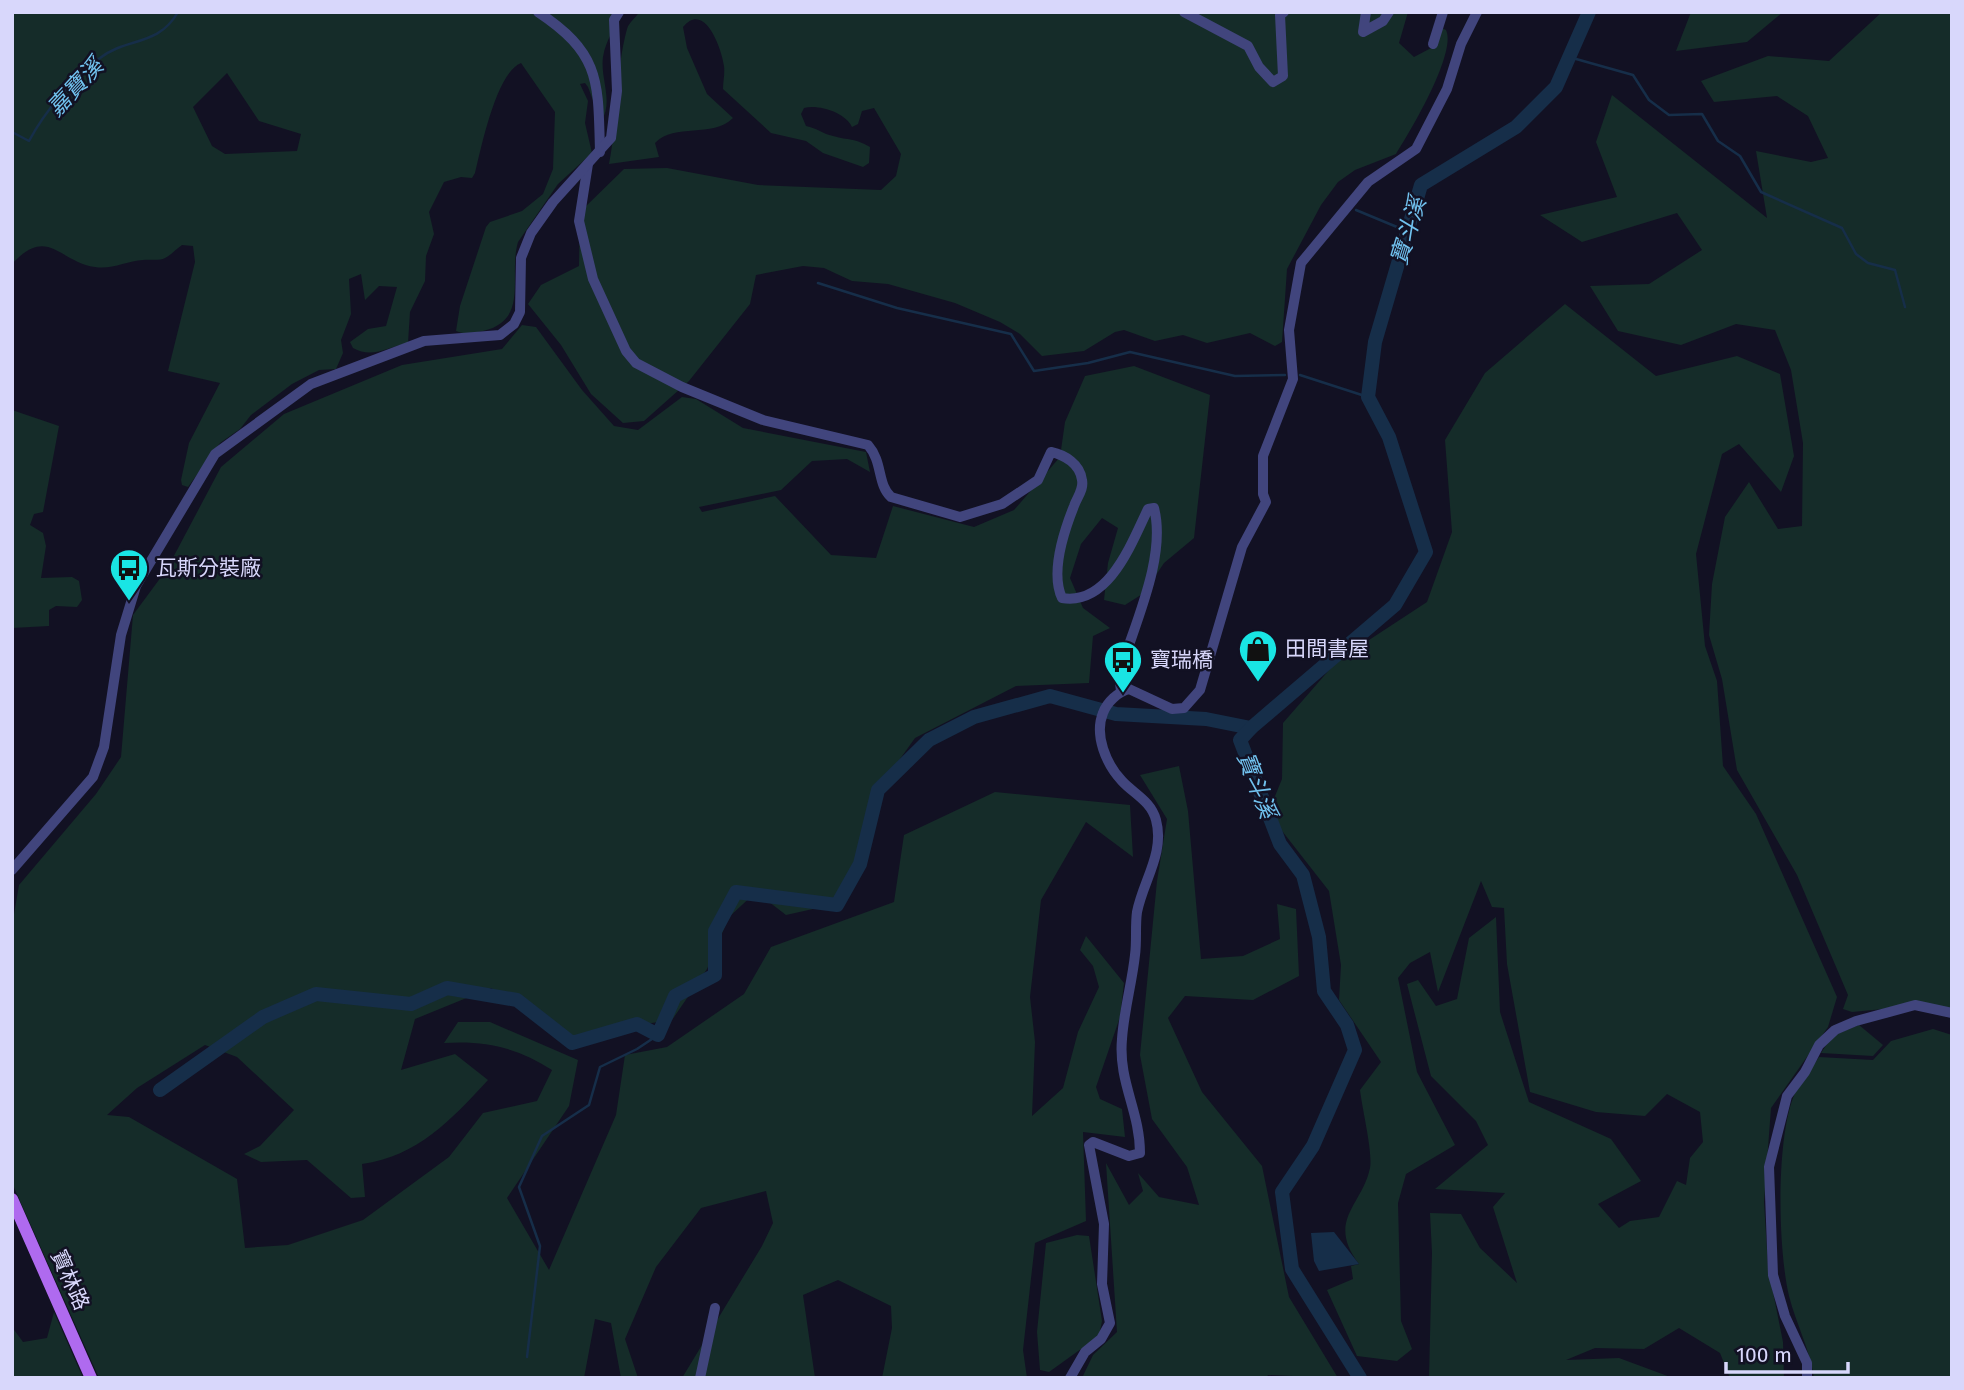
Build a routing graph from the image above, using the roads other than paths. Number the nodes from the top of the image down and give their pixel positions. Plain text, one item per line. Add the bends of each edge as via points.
1 (538, 12) edge
2 (619, 12) edge
3 (1184, 12) edge
4 (1284, 12) edge
5 (1366, 12) edge
6 (1389, 12) edge
7 (1443, 12) edge
8 (1477, 12) edge
9 (1433, 44) dead end
10 (600, 152) junction
11 (588, 164) junction
12 (1121, 691) junction
13 (12, 870) edge
14 (1952, 1013) edge
15 (12, 1199) edge
16 (715, 1308) dead end
17 (91, 1378) edge
18 (700, 1378) edge
19 (1070, 1378) edge
20 (1807, 1378) edge

1 - 10 street via 567,32 591,65
2 - 10 street via 614,20 617,91 611,138
3 - 4 street via 1248,46 1273,82 1283,76 1280,15
5 - 6 street via 1363,32
7 - 9 street
8 - 12 street via 1447,89 1416,149 1368,183 1301,262 1289,330 1293,379 1263,456 1266,502 1242,547 1200,690 1184,708 1172,709 1129,689
10 - 11 street
11 - 12 street via 579,222 593,279 626,351 651,373 763,421 868,445 877,455 883,490 891,497 960,517 1002,504 1038,480 1051,452 1060,454 1077,468 1082,479 1060,550 1062,598 1075,600 1109,581 1148,509 1154,508 1151,577 1119,675
11 - 13 street via 527,239 521,258 520,312 500,335 424,341 318,381 215,454 136,586 121,635 104,747 93,777
12 - 19 street via 1104,710 1099,726 1109,762 1121,781 1144,799 1156,817 1159,834 1137,912 1120,1067 1138,1125 1140,1153 1129,1156 1093,1142 1090,1145 1104,1224 1102,1284 1110,1323
14 - 20 street via 1914,1005 1835,1030 1819,1045 1787,1096 1769,1167 1773,1275 1785,1316 1807,1363
15 - 17 main road, 寶林路
16 - 18 street

